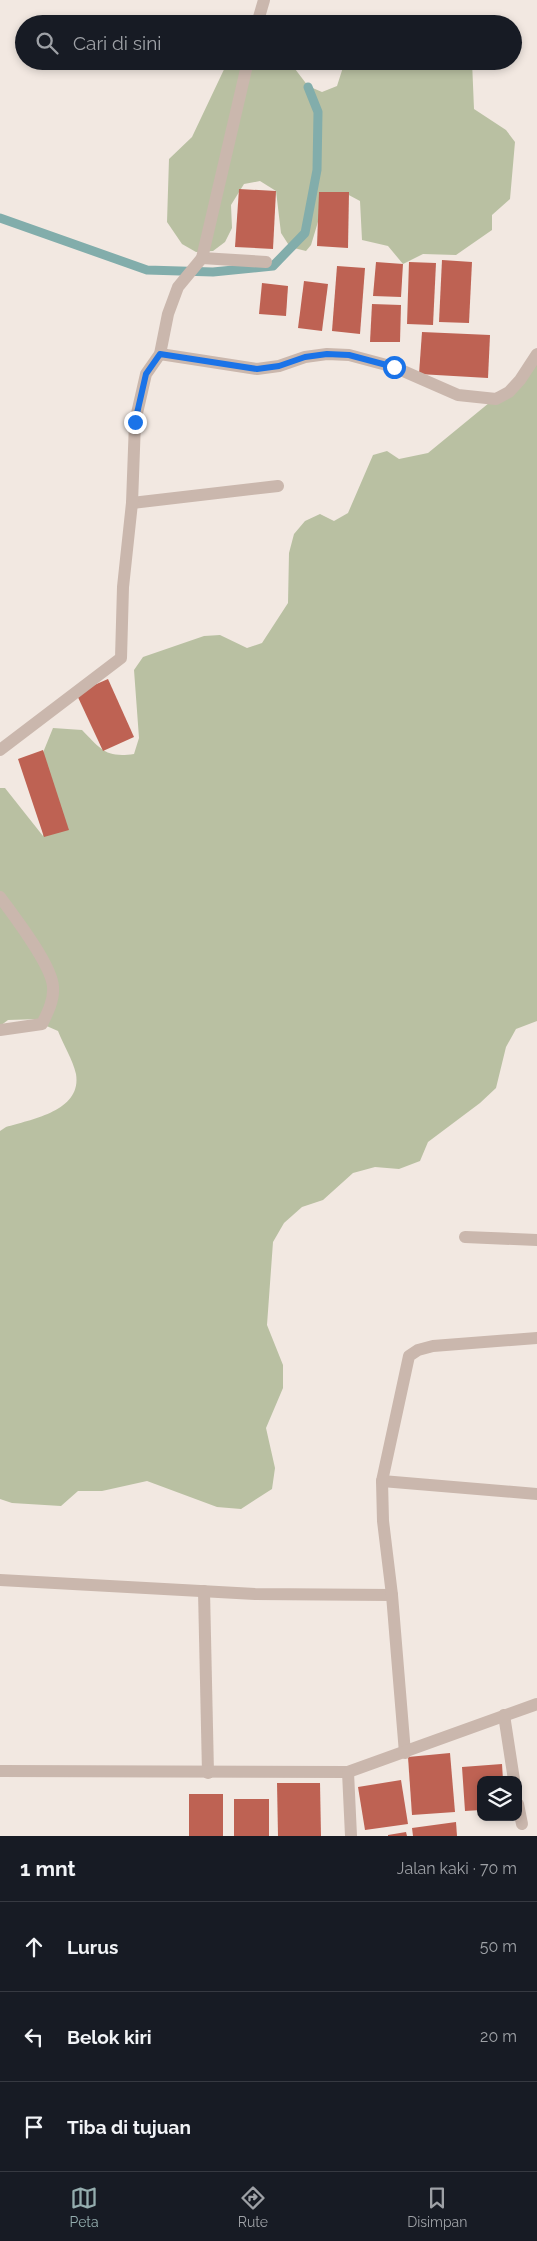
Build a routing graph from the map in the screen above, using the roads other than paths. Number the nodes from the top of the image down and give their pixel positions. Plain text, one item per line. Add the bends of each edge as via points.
1 (264, 0) edge
2 (260, 15) edge
3 (246, 70) edge
4 (200, 260) junction
5 (266, 262) dead end
6 (160, 354) junction
7 (537, 354) edge
8 (278, 486) dead end
9 (132, 503) junction
10 (0, 750) edge
11 (0, 897) edge
12 (0, 1030) edge
13 (465, 1237) dead end
14 (537, 1240) edge
15 (537, 1338) edge
16 (382, 1481) junction
17 (537, 1494) edge
18 (0, 1580) edge
19 (204, 1591) junction
20 (392, 1595) junction
21 (537, 1704) edge
22 (504, 1715) junction
23 (405, 1753) junction
24 (0, 1771) edge
25 (348, 1772) junction
26 (208, 1773) junction
27 (513, 1776) edge
28 (521, 1821) edge
29 (522, 1824) dead end
30 (351, 1836) edge

1 - 2 street
3 - 4 street
4 - 5 street
4 - 6 street via 178,287 168,314
6 - 7 street via 257,369 305,357 349,355 394,367 458,395 496,399 509,392 520,380
6 - 9 street via 146,374 135,422
8 - 9 street
9 - 10 street via 123,587 121,658
11 - 12 street via 51,973 53,988 50,1009 42,1024
13 - 14 street
15 - 16 street via 433,1346 409,1356
16 - 17 street
16 - 20 street
18 - 19 street
19 - 20 street
19 - 26 street
20 - 23 street
21 - 22 street
22 - 23 street
22 - 27 street
23 - 25 street
24 - 26 street
25 - 26 street
25 - 30 street
28 - 29 street

